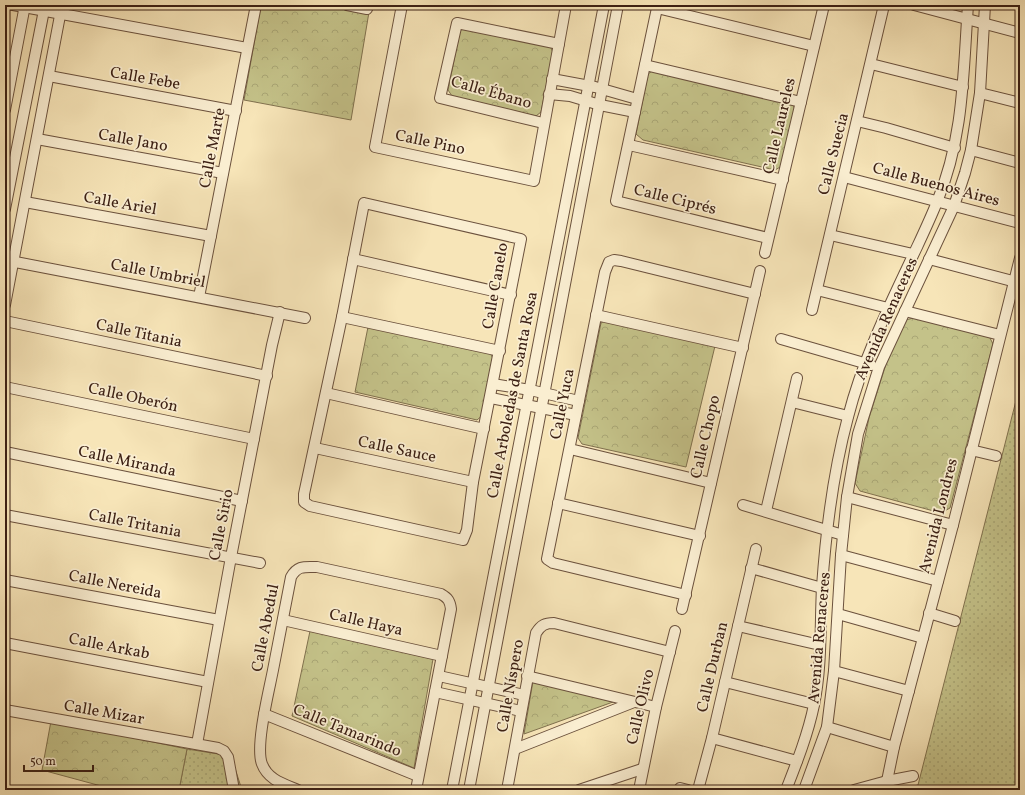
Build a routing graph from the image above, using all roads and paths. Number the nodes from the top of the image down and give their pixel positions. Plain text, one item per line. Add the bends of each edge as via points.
1 (12, 5) edge
2 (256, 5) edge
3 (347, 5) edge
4 (402, 5) edge
5 (566, 5) edge
6 (604, 5) edge
7 (618, 5) edge
8 (824, 5) edge
9 (884, 5) edge
10 (914, 5) edge
11 (968, 5) edge
12 (985, 5) edge
13 (25, 6) edge
14 (45, 8) edge
15 (367, 9) dead end
16 (61, 10) edge
17 (967, 19) junction
18 (983, 24) junction
19 (1020, 33) edge
20 (559, 44) junction
21 (814, 46) junction
22 (248, 48) junction
23 (871, 64) junction
24 (645, 65) junction
25 (49, 76) junction
26 (552, 78) junction
27 (596, 87) junction
28 (963, 87) junction
29 (549, 94) junction
30 (980, 94) junction
31 (637, 99) junction
32 (801, 102) junction
33 (592, 103) junction
34 (1020, 103) edge
35 (5, 110) edge
36 (236, 111) junction
37 (635, 112) junction
38 (857, 121) junction
39 (543, 123) junction
40 (37, 139) junction
41 (629, 145) junction
42 (955, 148) junction
43 (971, 150) junction
44 (1020, 163) edge
45 (223, 173) junction
46 (844, 177) junction
47 (783, 180) junction
48 (6, 197) edge
49 (938, 201) junction
50 (25, 202) junction
51 (954, 206) junction
52 (5, 209) edge
53 (1020, 223) edge
54 (830, 235) junction
55 (211, 236) junction
56 (768, 238) junction
57 (765, 253) dead end
58 (913, 254) junction
59 (1020, 258) edge
60 (353, 259) junction
61 (929, 259) junction
62 (9, 260) edge
63 (760, 271) dead end
64 (1017, 282) edge
65 (817, 290) junction
66 (755, 294) junction
67 (511, 295) junction
68 (199, 297) junction
69 (5, 305) edge
70 (888, 308) junction
71 (812, 310) dead end
72 (904, 311) junction
73 (280, 312) junction
74 (596, 315) junction
75 (342, 317) junction
76 (305, 318) dead end
77 (5, 321) edge
78 (1000, 336) junction
79 (781, 339) dead end
80 (742, 348) junction
81 (500, 351) junction
82 (865, 363) junction
83 (879, 367) junction
84 (267, 376) junction
85 (798, 378) dead end
86 (493, 384) junction
87 (5, 387) edge
88 (530, 390) junction
89 (326, 393) junction
90 (544, 393) junction
91 (490, 398) junction
92 (579, 401) junction
93 (792, 402) junction
94 (526, 405) junction
95 (542, 408) junction
96 (576, 415) junction
97 (848, 416) junction
98 (484, 430) junction
99 (254, 439) junction
100 (314, 448) junction
101 (570, 449) junction
102 (971, 450) junction
103 (5, 452) edge
104 (996, 456) dead end
105 (474, 482) junction
106 (711, 483) junction
107 (847, 497) junction
108 (242, 501) junction
109 (558, 504) junction
110 (743, 505) dead end
111 (766, 511) junction
112 (5, 515) edge
113 (953, 525) junction
114 (826, 530) junction
115 (843, 535) junction
116 (700, 536) junction
117 (756, 549) dead end
118 (841, 555) junction
119 (231, 557) junction
120 (260, 563) dead end
121 (751, 568) junction
122 (5, 580) edge
123 (938, 581) junction
124 (822, 588) junction
125 (686, 595) junction
126 (682, 609) dead end
127 (929, 613) junction
128 (838, 614) junction
129 (220, 620) junction
130 (283, 620) junction
131 (955, 621) dead end
132 (738, 626) junction
133 (675, 631) dead end
134 (923, 638) junction
135 (5, 643) edge
136 (820, 645) junction
137 (670, 652) junction
138 (442, 656) junction
139 (834, 671) junction
140 (439, 676) junction
141 (527, 676) junction
142 (208, 682) junction
143 (725, 682) junction
144 (472, 684) junction
145 (488, 687) junction
146 (909, 691) junction
147 (435, 692) junction
148 (524, 695) junction
149 (469, 700) junction
150 (634, 702) junction
151 (485, 703) junction
152 (814, 704) junction
153 (656, 707) junction
154 (5, 710) edge
155 (521, 711) junction
156 (264, 714) junction
157 (827, 727) junction
158 (712, 738) junction
159 (197, 744) junction
160 (894, 748) junction
161 (515, 749) junction
162 (797, 761) junction
163 (642, 768) junction
164 (418, 776) junction
165 (913, 776) dead end
166 (887, 781) junction
167 (234, 790) edge
168 (298, 790) edge
169 (416, 790) edge
170 (452, 790) edge
171 (469, 790) edge
172 (507, 790) edge
173 (579, 790) edge
174 (638, 790) edge
175 (698, 790) edge
176 (786, 790) edge
177 (804, 790) edge
178 (854, 790) edge

1 - 13 street
2 - 22 street, Calle Marte
3 - 15 street
4 - 39 street, Calle Pino via 375,147 534,180
5 - 20 street, Calle Pino
6 - 27 street, Calle Arboledas de Santa Rosa
7 - 27 street, Calle Arboledas de Santa Rosa
8 - 21 street, Calle Laureles
9 - 23 street, Calle Suecia
10 - 17 street
11 - 17 street, Avenida Renaceres
12 - 18 street, Avenida Renaceres
13 - 14 street
13 - 35 street
14 - 16 street
14 - 48 street
16 - 22 street
16 - 25 street
17 - 18 street
17 - 28 street, Avenida Renaceres
18 - 19 street
18 - 30 street, Avenida Renaceres
20 - 26 street, Calle Pino
20 - 39 street, Calle Ébano via 457,23 440,98
21 - 24 street, Calle Ciprés via 657,8
21 - 32 street, Calle Laureles
22 - 36 street, Calle Marte
23 - 28 street
23 - 38 street, Calle Suecia
24 - 31 street, Calle Ciprés
24 - 32 street
25 - 36 street, Calle Febe
25 - 40 street
26 - 27 street
26 - 29 street, Calle Pino
27 - 31 street
27 - 33 street, Calle Arboledas de Santa Rosa
27 - 33 street, Calle Arboledas de Santa Rosa
28 - 42 street, Avenida Renaceres
29 - 33 street via 570,96
29 - 39 street, Calle Pino
30 - 34 street
30 - 43 street, Avenida Renaceres
31 - 37 street, Calle Ciprés
32 - 47 street, Calle Laureles
33 - 37 street
33 - 88 street, Calle Arboledas de Santa Rosa
33 - 90 street, Calle Arboledas de Santa Rosa
36 - 45 street, Calle Marte
37 - 41 street, Calle Ciprés
38 - 42 street
38 - 46 street, Calle Suecia
40 - 45 street, Calle Jano
40 - 50 street
41 - 47 street
41 - 56 street, Calle Ciprés via 616,200
42 - 49 street, Avenida Renaceres
43 - 44 street
43 - 51 street, Avenida Renaceres
45 - 55 street, Calle Marte
46 - 49 street, Calle Buenos Aires
46 - 54 street, Calle Suecia
47 - 56 street, Calle Laureles
48 - 52 street
49 - 51 street, Calle Buenos Aires
49 - 58 street, Avenida Renaceres
50 - 55 street, Calle Ariel
50 - 62 street
51 - 53 street, Calle Buenos Aires
51 - 61 street, Avenida Renaceres
54 - 58 street
54 - 65 street, Calle Suecia
55 - 68 street, Calle Marte
56 - 57 street, Calle Laureles
58 - 70 street, Avenida Renaceres
59 - 64 street, Avenida Londres
60 - 67 street
60 - 67 street, Calle Canelo via 364,203 521,239
60 - 75 street, Calle Canelo
61 - 64 street
61 - 72 street, Avenida Renaceres
62 - 68 street, Calle Umbriel
62 - 69 street
63 - 66 street, Calle Chopo
64 - 78 street, Avenida Londres
65 - 70 street
65 - 71 street, Calle Suecia
66 - 74 street, Calle Yuca via 614,260 606,266
66 - 80 street, Calle Chopo
67 - 81 street, Calle Canelo
68 - 73 street, Calle Umbriel
70 - 82 street, Avenida Renaceres
72 - 78 street
72 - 83 street, Avenida Renaceres
73 - 76 street, Calle Umbriel
73 - 84 street, Calle Sirio
74 - 80 street
74 - 92 street, Calle Yuca
75 - 81 street
75 - 89 street, Calle Canelo
77 - 84 street, Calle Titania
78 - 102 street, Avenida Londres
79 - 82 street
80 - 106 street, Calle Chopo
81 - 86 street, Calle Canelo
82 - 83 street
82 - 97 street, Avenida Renaceres
83 - 107 street, Avenida Renaceres via 858,434
84 - 99 street, Calle Sirio
85 - 93 street
86 - 88 street
86 - 91 street, Calle Canelo
87 - 99 street, Calle Oberón
88 - 90 street
88 - 94 street, Calle Arboledas de Santa Rosa
89 - 98 street
89 - 100 street, Calle Canelo
90 - 92 street
90 - 95 street, Calle Arboledas de Santa Rosa
91 - 94 street
91 - 98 street, Calle Canelo
92 - 96 street, Calle Yuca
93 - 97 street
93 - 111 street
94 - 95 street
94 - 144 street, Calle Arboledas de Santa Rosa
95 - 96 street
95 - 145 street, Calle Arboledas de Santa Rosa
96 - 101 street, Calle Yuca
97 - 114 street, Avenida Renaceres
98 - 105 street, Calle Canelo
99 - 108 street, Calle Sirio
100 - 105 street, Calle Sauce
100 - 105 street, Calle Canelo via 303,498 307,504 459,540 463,540 466,534
101 - 106 street
101 - 109 street, Calle Yuca
102 - 104 street
102 - 113 street, Avenida Londres
103 - 108 street, Calle Miranda
106 - 116 street, Calle Chopo
107 - 113 street
107 - 115 street, Avenida Renaceres
108 - 119 street, Calle Sirio
109 - 116 street
109 - 125 street, Calle Yuca via 547,559 549,561
110 - 111 street
111 - 114 street
112 - 119 street, Calle Tritania
113 - 123 street, Avenida Londres
114 - 115 street
114 - 124 street, Avenida Renaceres
115 - 118 street, Avenida Renaceres
116 - 125 street, Calle Chopo
117 - 121 street, Calle Durban
118 - 123 street
118 - 128 street, Avenida Renaceres
119 - 120 street, Calle Tritania
119 - 129 street, Calle Sirio
121 - 124 street
121 - 132 street, Calle Durban
122 - 129 street, Calle Nereida
123 - 127 street, Avenida Londres
124 - 136 street, Avenida Renaceres
125 - 126 street, Calle Chopo
127 - 131 street
127 - 134 street, Avenida Londres
128 - 134 street
128 - 139 street, Avenida Renaceres
129 - 142 street, Calle Sirio
130 - 138 street, Calle Haya
130 - 138 street, Calle Abedul via 291,577 297,569 305,567 317,567 441,594 447,597 451,609
130 - 156 street, Calle Abedul
132 - 136 street
132 - 143 street, Calle Durban
133 - 137 street, Calle Olivo
134 - 146 street, Avenida Londres
135 - 142 street, Calle Arkab
136 - 152 street, Avenida Renaceres
137 - 141 street, Calle Níspero via 546,623 536,632
137 - 153 street, Calle Olivo
138 - 140 street, Calle Abedul
139 - 146 street
139 - 157 street, Avenida Renaceres
140 - 144 street
140 - 147 street, Calle Abedul
141 - 148 street, Calle Níspero
141 - 150 street
142 - 159 street, Calle Sirio
143 - 152 street
143 - 158 street, Calle Durban
144 - 145 street
144 - 149 street, Calle Arboledas de Santa Rosa
145 - 148 street
145 - 151 street, Calle Arboledas de Santa Rosa
146 - 160 street, Avenida Londres
147 - 149 street
147 - 164 street, Calle Abedul
148 - 155 street, Calle Níspero
149 - 151 street
149 - 170 street, Calle Arboledas de Santa Rosa
150 - 153 street
150 - 161 street
151 - 155 street
151 - 171 street, Calle Arboledas de Santa Rosa
152 - 162 street, Avenida Renaceres
153 - 163 street, Calle Olivo
154 - 159 street, Calle Mizar
155 - 161 street, Calle Níspero
156 - 164 street, Calle Tamarindo
156 - 168 street, Calle Abedul via 261,763 273,779
157 - 160 street
157 - 177 street, Avenida Renaceres
158 - 162 street
158 - 175 street, Calle Durban
159 - 167 street, Calle Mizar via 224,751 228,757
160 - 166 street, Avenida Londres
161 - 172 street, Calle Níspero
162 - 176 street, Avenida Renaceres
163 - 173 street
163 - 174 street, Calle Olivo
164 - 169 street, Calle Abedul
165 - 166 street
166 - 178 street

